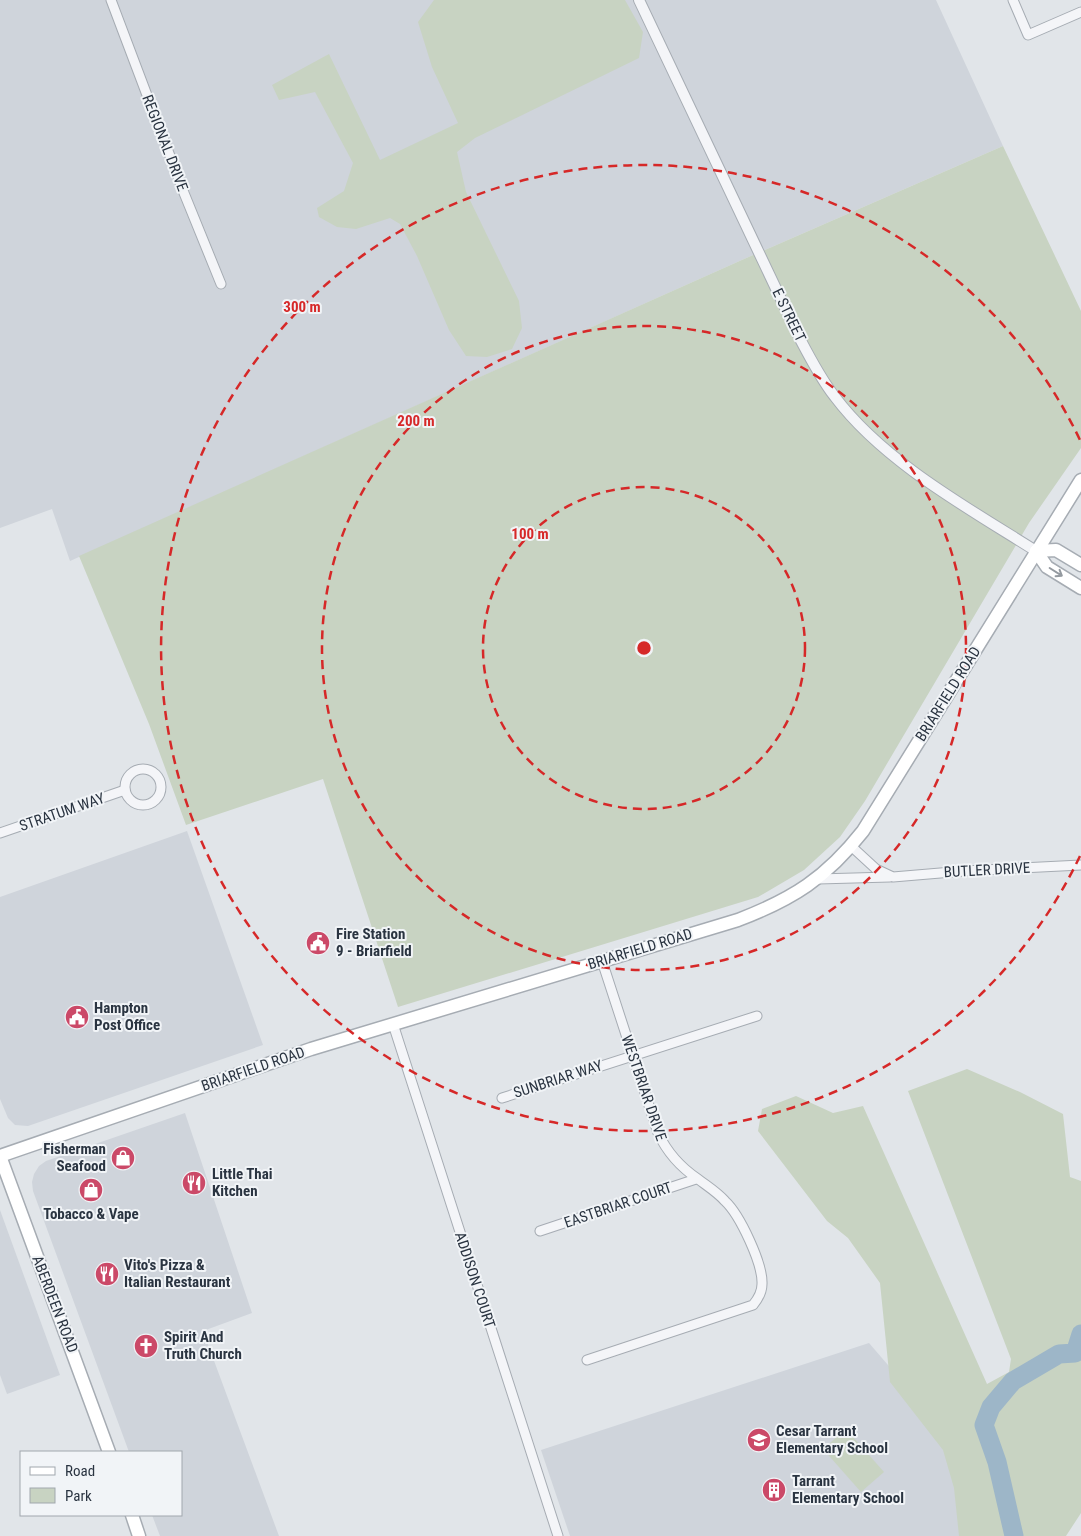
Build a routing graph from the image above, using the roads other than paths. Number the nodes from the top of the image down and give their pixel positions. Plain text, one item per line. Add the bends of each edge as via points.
1 (111, 0) edge
2 (639, 0) edge
3 (1013, 0) edge
4 (1081, 12) edge
5 (221, 284) dead end
6 (1081, 480) edge
7 (1036, 550) junction
8 (1081, 565) edge
9 (1081, 588) edge
10 (125, 790) junction
11 (0, 833) edge
12 (851, 846) junction
13 (1081, 865) edge
14 (893, 877) junction
15 (818, 879) junction
16 (602, 961) junction
17 (757, 1016) dead end
18 (393, 1024) junction
19 (632, 1056) junction
20 (502, 1098) dead end
21 (0, 1156) edge
22 (696, 1178) junction
23 (540, 1231) dead end
24 (587, 1360) dead end
25 (109, 1451) edge
26 (132, 1516) edge
27 (139, 1536) edge
28 (558, 1536) edge

1 - 5 street, REGIONAL DRIVE
2 - 7 street, E STREET via 798,335 834,397 861,427 914,472
3 - 4 street via 1028,35
6 - 7 main road, BRIARFIELD ROAD
7 - 8 main road via 1056,550
7 -> 9 main road via 1047,567
7 - 12 main road, BRIARFIELD ROAD
10 - 10 street, STRATUM WAY via 126,778 140,768 152,771 160,780 157,798 147,804 130,800
10 - 11 street, STRATUM WAY
12 - 14 street via 876,869
12 - 15 main road, BRIARFIELD ROAD
13 - 14 street, BUTLER DRIVE
14 - 15 street, BUTLER DRIVE
15 - 16 main road, BRIARFIELD ROAD via 762,911
16 - 18 main road, BRIARFIELD ROAD
16 - 19 street, WESTBRIAR DRIVE
17 - 19 street, SUNBRIAR WAY
18 - 21 main road, BRIARFIELD ROAD
18 - 28 street, ADDISON COURT
19 - 20 street, SUNBRIAR WAY
19 - 22 street, WESTBRIAR DRIVE via 666,1149
21 - 25 main road, ABERDEEN ROAD
22 - 23 street, EASTBRIAR COURT
22 - 24 street, WESTBRIAR DRIVE via 737,1215 757,1261 762,1282 758,1300 744,1309
26 - 27 main road

